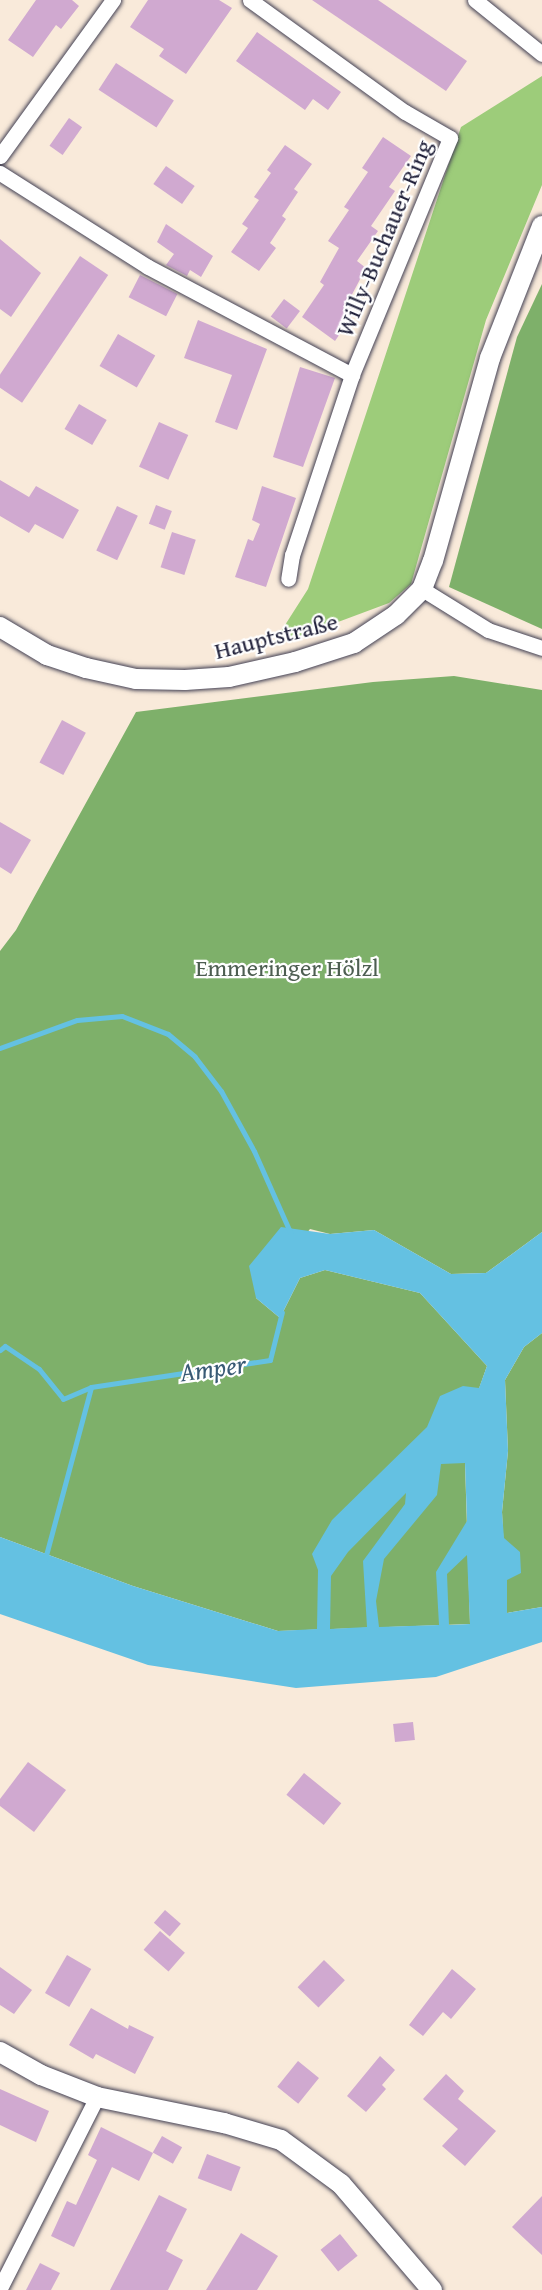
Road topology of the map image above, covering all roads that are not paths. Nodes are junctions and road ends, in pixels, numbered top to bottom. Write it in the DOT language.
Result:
graph roads {
  1 [pos="113,0"];
  2 [pos="475,0"];
  3 [pos="254,1"];
  4 [pos="542,54"];
  5 [pos="0,156"];
  6 [pos="0,173"];
  7 [pos="542,226"];
  8 [pos="351,375"];
  9 [pos="288,579"];
  10 [pos="422,589"];
  11 [pos="0,627"];
  12 [pos="542,648"];
  13 [pos="0,2052"];
  14 [pos="97,2097"];
  15 [pos="1,2282"];
  16 [pos="432,2290"];
  1 -- 5 [label="street"];
  2 -- 4 [label="street"];
  3 -- 8 [label="street, Willy-Buchauer-Ring"];
  6 -- 8 [label="street, Willy-Buchauer-Ring"];
  7 -- 10 [label="street"];
  8 -- 9 [label="street, Willy-Buchauer-Ring"];
  10 -- 11 [label="street, Hauptstraße"];
  10 -- 12 [label="street"];
  13 -- 14 [label="street"];
  14 -- 15 [label="street"];
  14 -- 16 [label="street"];
}
